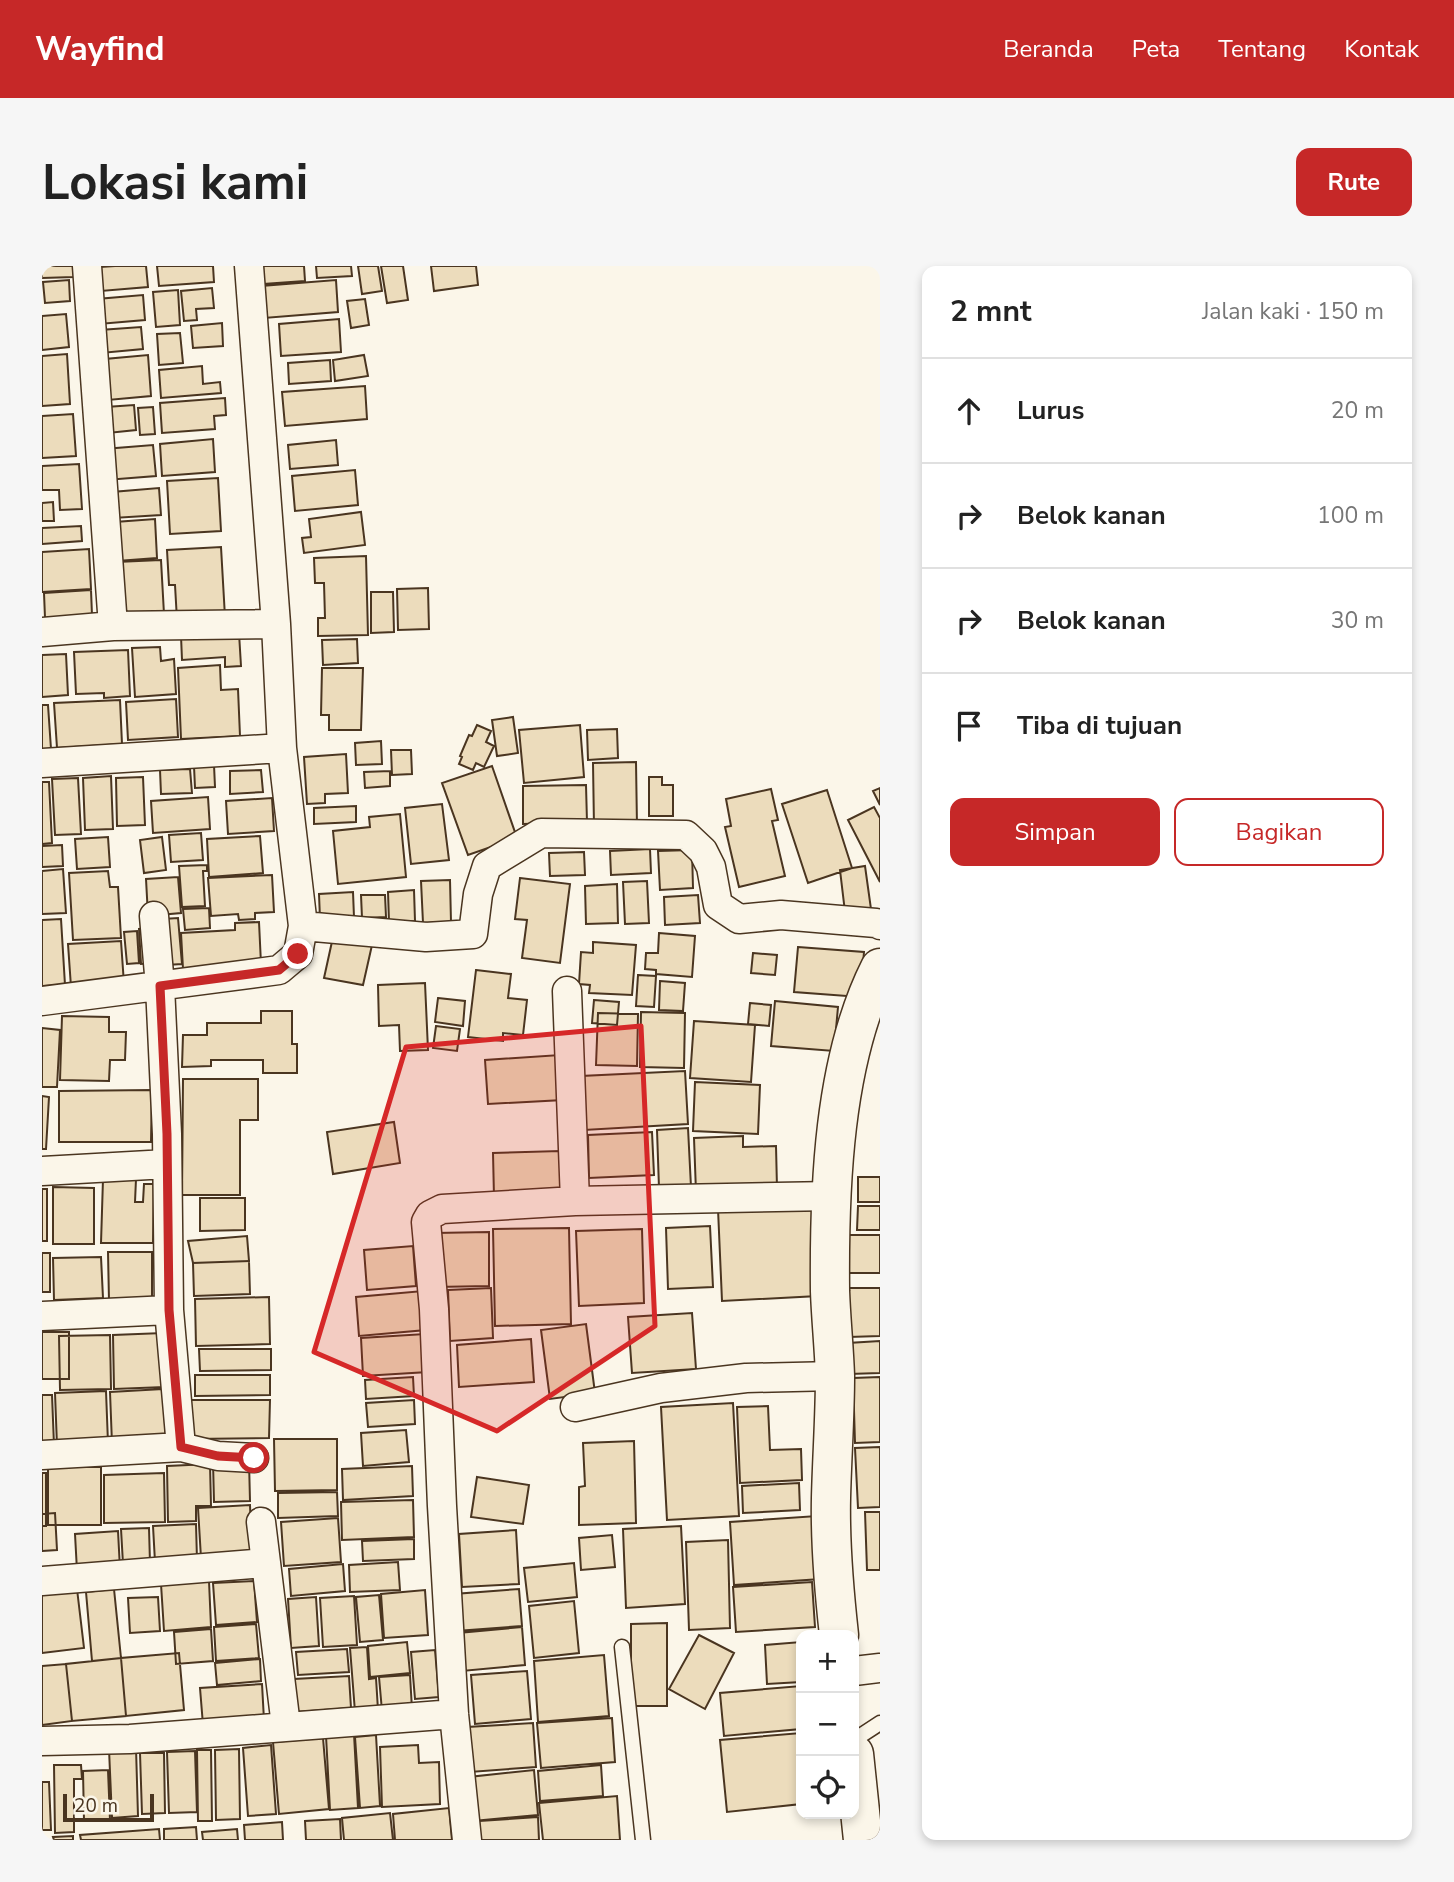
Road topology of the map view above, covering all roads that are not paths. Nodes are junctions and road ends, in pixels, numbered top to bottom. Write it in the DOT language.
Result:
graph roads {
  1 [pos="87,266"];
  2 [pos="249,266"];
  3 [pos="276,624"];
  4 [pos="113,626"];
  5 [pos="42,632"];
  6 [pos="282,748"];
  7 [pos="42,764"];
  8 [pos="154,916"];
  9 [pos="880,925"];
  10 [pos="303,926"];
  11 [pos="880,968"];
  12 [pos="160,986"];
  13 [pos="567,991"];
  14 [pos="42,1001"];
  15 [pos="167,1164"];
  16 [pos="42,1171"];
  17 [pos="832,1196"];
  18 [pos="575,1201"];
  19 [pos="169,1310"];
  20 [pos="42,1316"];
  21 [pos="835,1376"];
  22 [pos="575,1407"];
  23 [pos="181,1447"];
  24 [pos="42,1454"];
  25 [pos="254,1458"];
  26 [pos="261,1522"];
  27 [pos="266,1563"];
  28 [pos="42,1581"];
  29 [pos="838,1630"];
  30 [pos="622,1647"];
  31 [pos="880,1668"];
  32 [pos="859,1670"];
  33 [pos="454,1714"];
  34 [pos="880,1723"];
  35 [pos="286,1726"];
  36 [pos="859,1737"];
  37 [pos="42,1741"];
  38 [pos="854,1756"];
  39 [pos="467,1840"];
  40 [pos="643,1840"];
  41 [pos="863,1840"];
  1 -- 4 [label="street"];
  2 -- 3 [label="street"];
  3 -- 4 [label="street"];
  3 -- 6 [label="street"];
  4 -- 5 [label="street"];
  6 -- 7 [label="street"];
  6 -- 10 [label="street"];
  8 -- 12 [label="street"];
  9 -- 10 [label="street"];
  10 -- 12 [label="street"];
  11 -- 17 [label="street"];
  12 -- 14 [label="street"];
  12 -- 15 [label="street"];
  13 -- 18 [label="street"];
  15 -- 16 [label="street"];
  15 -- 19 [label="street"];
  17 -- 18 [label="street"];
  17 -- 21 [label="street"];
  18 -- 33 [label="street"];
  19 -- 20 [label="street"];
  19 -- 23 [label="street"];
  21 -- 22 [label="street"];
  21 -- 29 [label="street"];
  23 -- 24 [label="street"];
  23 -- 25 [label="street"];
  26 -- 27 [label="street"];
  27 -- 28 [label="street"];
  27 -- 35 [label="street"];
  30 -- 40 [label="lane"];
  31 -- 32 [label="street"];
  33 -- 35 [label="street"];
  33 -- 39 [label="street"];
  34 -- 36 [label="lane"];
  35 -- 37 [label="street"];
  38 -- 41 [label="street"];
}
